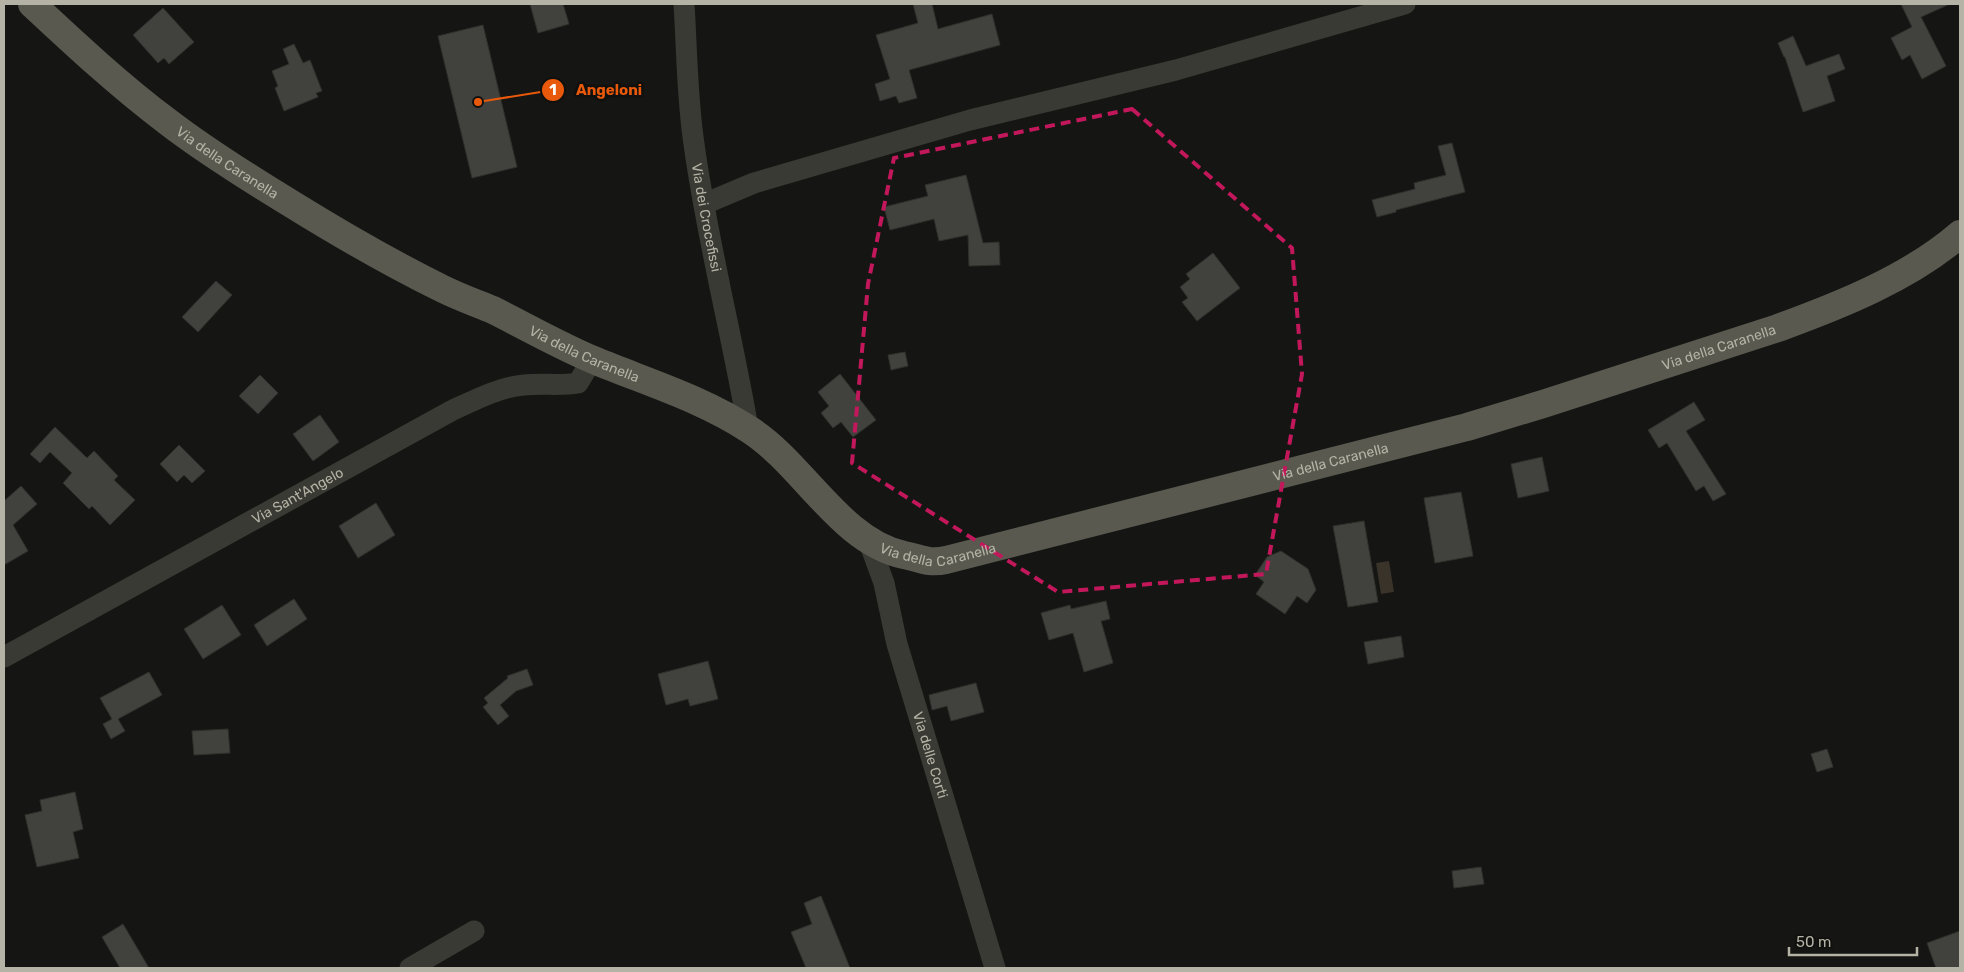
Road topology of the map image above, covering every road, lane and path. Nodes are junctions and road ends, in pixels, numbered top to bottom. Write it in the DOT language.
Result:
graph roads {
  1 [pos="32,4"];
  2 [pos="684,4"];
  3 [pos="1406,4"];
  4 [pos="704,204"];
  5 [pos="1960,234"];
  6 [pos="592,360"];
  7 [pos="748,428"];
  8 [pos="870,542"];
  9 [pos="4,657"];
  10 [pos="474,931"];
  11 [pos="410,968"];
  12 [pos="995,968"];
  1 -- 6 [label="main road, Via della Caranella"];
  2 -- 4 [label="street, Via dei Crocefissi"];
  3 -- 4 [label="street"];
  4 -- 7 [label="street, Via dei Crocefissi"];
  5 -- 8 [label="main road, Via della Caranella"];
  6 -- 7 [label="main road, Via della Caranella"];
  6 -- 9 [label="street, Via Sant'Angelo"];
  7 -- 8 [label="main road, Via della Caranella"];
  8 -- 12 [label="street, Via delle Corti"];
  10 -- 11 [label="street"];
}
